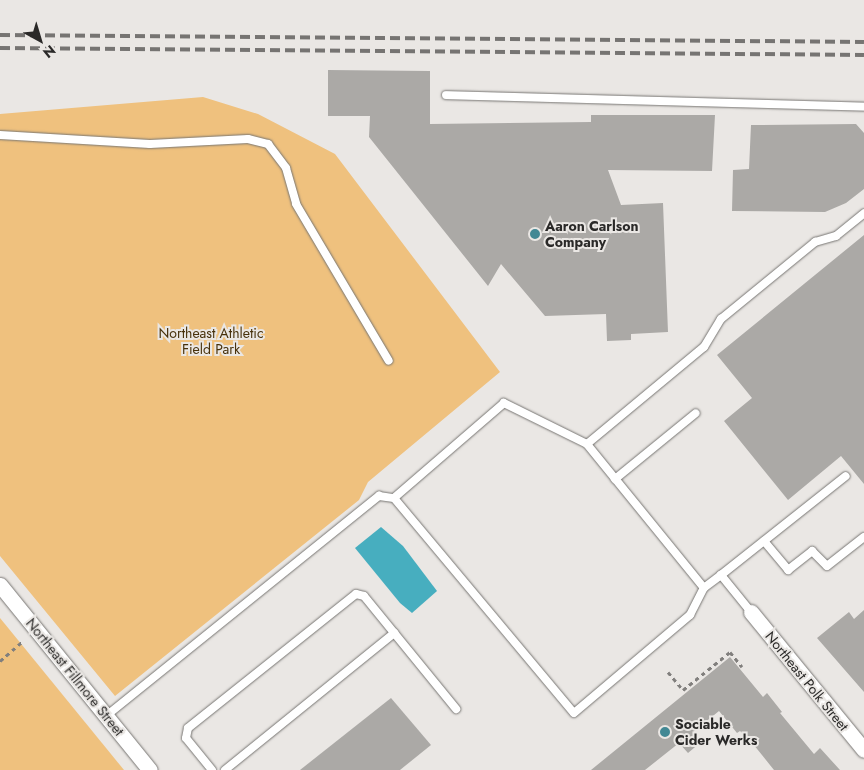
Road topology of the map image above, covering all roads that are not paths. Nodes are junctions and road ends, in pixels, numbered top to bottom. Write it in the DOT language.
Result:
graph roads {
  1 [pos="446,95"];
  2 [pos="864,107"];
  3 [pos="0,135"];
  4 [pos="864,213"];
  5 [pos="389,362"];
  6 [pos="696,413"];
  7 [pos="587,444"];
  8 [pos="846,476"];
  9 [pos="615,479"];
  10 [pos="394,498"];
  11 [pos="864,537"];
  12 [pos="764,541"];
  13 [pos="721,575"];
  14 [pos="0,585"];
  15 [pos="704,588"];
  16 [pos="751,612"];
  17 [pos="394,633"];
  18 [pos="456,709"];
  19 [pos="106,716"];
  20 [pos="864,750"];
  21 [pos="150,770"];
  22 [pos="212,770"];
  23 [pos="225,770"];
  1 -- 2 [label="lane"];
  3 -- 5 [label="lane"];
  4 -- 7 [label="lane"];
  6 -- 9 [label="lane"];
  7 -- 9 [label="lane"];
  7 -- 10 [label="lane"];
  8 -- 12 [label="lane"];
  9 -- 15 [label="lane"];
  10 -- 15 [label="lane"];
  10 -- 19 [label="lane"];
  11 -- 12 [label="lane"];
  12 -- 13 [label="lane"];
  13 -- 15 [label="lane"];
  13 -- 16 [label="lane"];
  14 -- 19 [label="street, Northeast Fillmore Street"];
  16 -- 20 [label="street, Northeast Polk Street"];
  17 -- 18 [label="lane"];
  17 -- 22 [label="lane"];
  17 -- 23 [label="lane"];
  19 -- 21 [label="street, Northeast Fillmore Street"];
}
